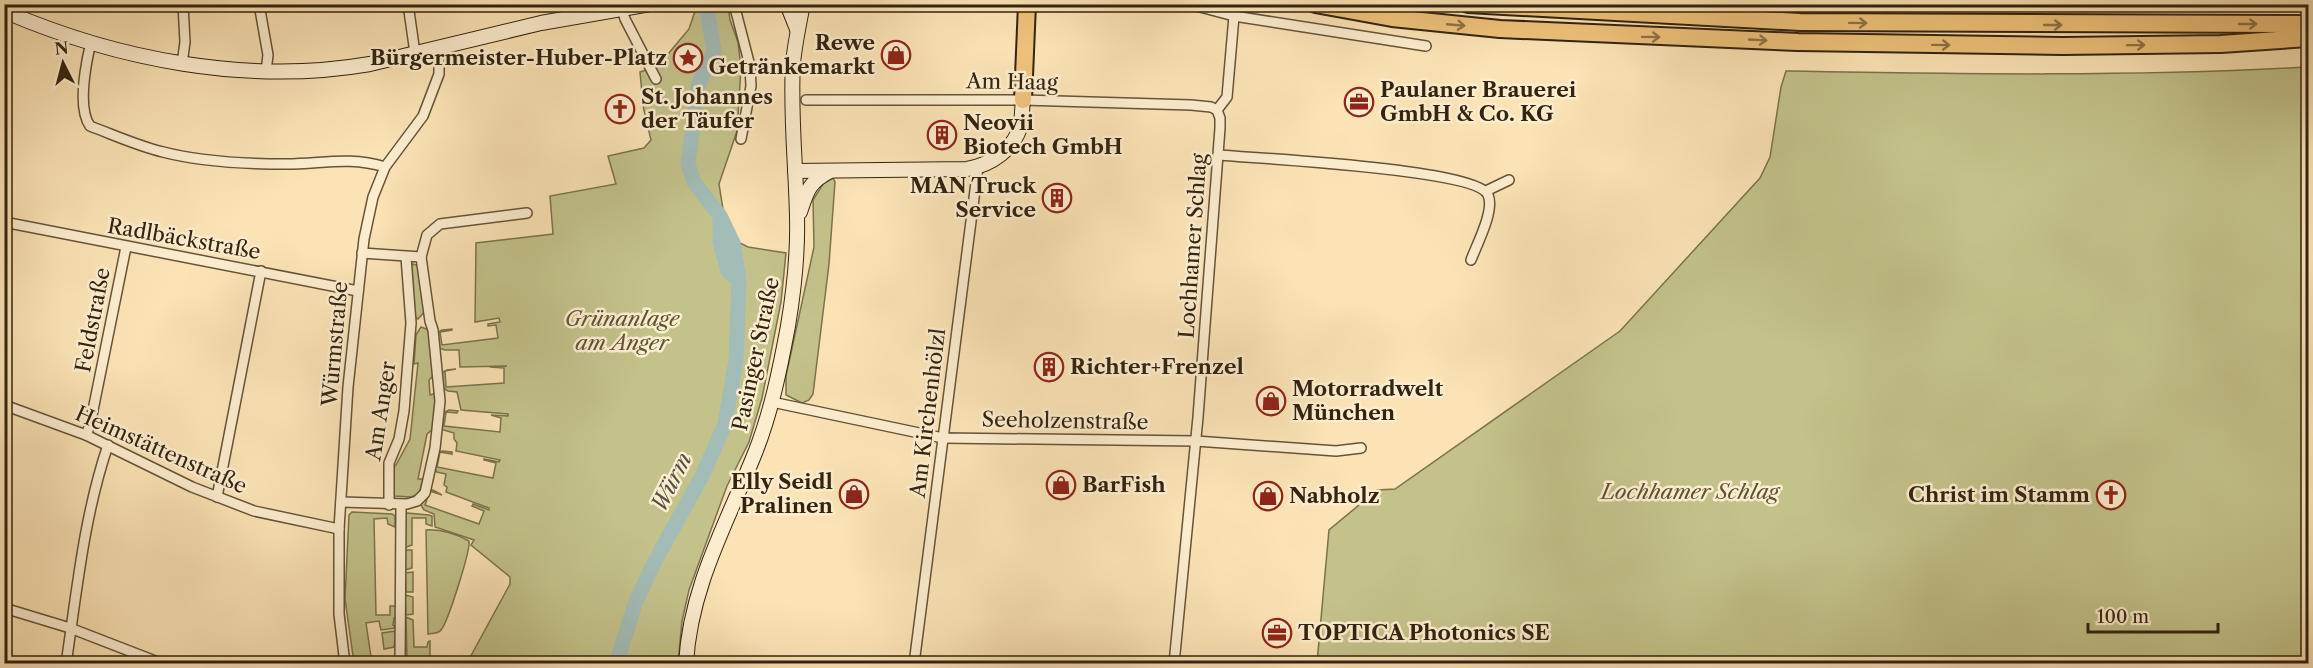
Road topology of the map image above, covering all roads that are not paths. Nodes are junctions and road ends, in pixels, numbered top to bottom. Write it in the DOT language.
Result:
graph roads {
  1 [pos="183,4"];
  2 [pos="259,4"];
  3 [pos="408,4"];
  4 [pos="650,4"];
  5 [pos="734,4"];
  6 [pos="787,4"];
  7 [pos="803,4"];
  8 [pos="1027,4"];
  9 [pos="1189,4"];
  10 [pos="1315,4"];
  11 [pos="1468,4"];
  12 [pos="621,6"];
  13 [pos="4,10"];
  14 [pos="1234,16"];
  15 [pos="2308,24"];
  16 [pos="798,31"];
  17 [pos="2308,38"];
  18 [pos="91,42"];
  19 [pos="1426,46"];
  20 [pos="439,47"];
  21 [pos="415,53"];
  22 [pos="182,64"];
  23 [pos="267,71"];
  24 [pos="656,79"];
  25 [pos="806,100"];
  26 [pos="1023,100"];
  27 [pos="1217,110"];
  28 [pos="741,140"];
  29 [pos="1218,155"];
  30 [pos="385,167"];
  31 [pos="978,167"];
  32 [pos="795,171"];
  33 [pos="831,171"];
  34 [pos="1509,180"];
  35 [pos="1486,191"];
  36 [pos="527,213"];
  37 [pos="797,219"];
  38 [pos="4,222"];
  39 [pos="126,247"];
  40 [pos="362,253"];
  41 [pos="406,257"];
  42 [pos="421,258"];
  43 [pos="1472,260"];
  44 [pos="261,271"];
  45 [pos="358,291"];
  46 [pos="430,321"];
  47 [pos="411,323"];
  48 [pos="772,402"];
  49 [pos="4,405"];
  50 [pos="86,435"];
  51 [pos="942,438"];
  52 [pos="1196,441"];
  53 [pos="108,446"];
  54 [pos="1361,448"];
  55 [pos="218,497"];
  56 [pos="341,502"];
  57 [pos="389,505"];
  58 [pos="401,505"];
  59 [pos="339,529"];
  60 [pos="4,608"];
  61 [pos="70,628"];
  62 [pos="66,663"];
  63 [pos="163,663"];
  64 [pos="345,663"];
  65 [pos="400,663"];
  66 [pos="686,663"];
  67 [pos="914,663"];
  68 [pos="1174,663"];
  1 -- 22 [label="street"];
  2 -- 23 [label="street"];
  3 -- 21 [label="street"];
  4 -- 12 [label="main road"];
  5 -- 28 [label="street"];
  6 -- 16 [label="main road"];
  7 -- 16 [label="main road, Pasinger Straße"];
  8 -- 26 [label="highway"];
  9 -- 14 [label="street"];
  10 -- 17 [label="highway, one-way"];
  11 -- 15 [label="highway, one-way"];
  12 -- 20 [label="main road"];
  12 -- 24 [label="street"];
  13 -- 18 [label="main road"];
  14 -- 19 [label="street"];
  14 -- 27 [label="street, Lochhamer Schlag"];
  16 -- 32 [label="main road, Pasinger Straße"];
  18 -- 22 [label="main road"];
  18 -- 30 [label="street"];
  20 -- 21 [label="main road"];
  20 -- 30 [label="street, Würmstraße"];
  21 -- 23 [label="main road"];
  22 -- 23 [label="main road"];
  25 -- 26 [label="street, Am Haag"];
  26 -- 27 [label="street, Am Haag"];
  26 -- 31 [label="main road"];
  27 -- 29 [label="street, Lochhamer Schlag"];
  29 -- 35 [label="street"];
  29 -- 52 [label="street, Lochhamer Schlag"];
  30 -- 40 [label="street, Würmstraße"];
  31 -- 33 [label="main road"];
  31 -- 51 [label="street, Am Kirchenhölzl"];
  32 -- 33 [label="main road"];
  32 -- 37 [label="main road, Pasinger Straße"];
  33 -- 37 [label="main road"];
  34 -- 35 [label="street"];
  35 -- 43 [label="street"];
  36 -- 42 [label="street"];
  37 -- 48 [label="main road, Pasinger Straße"];
  38 -- 39 [label="street, Radlbäckstraße"];
  39 -- 44 [label="street, Radlbäckstraße"];
  39 -- 50 [label="street, Feldstraße"];
  40 -- 41 [label="street"];
  40 -- 45 [label="street, Würmstraße"];
  41 -- 42 [label="street"];
  41 -- 47 [label="street, Am Anger"];
  42 -- 46 [label="street"];
  44 -- 45 [label="street, Radlbäckstraße"];
  44 -- 55 [label="street"];
  45 -- 56 [label="street, Würmstraße"];
  46 -- 47 [label="street"];
  46 -- 58 [label="street"];
  47 -- 57 [label="street, Am Anger"];
  48 -- 51 [label="street, Seeholzenstraße"];
  48 -- 66 [label="main road, Pasinger Straße"];
  49 -- 50 [label="street, Heimstättenstraße"];
  50 -- 53 [label="street, Heimstättenstraße"];
  51 -- 52 [label="street, Seeholzenstraße"];
  51 -- 67 [label="street, Am Kirchenhölzl"];
  52 -- 54 [label="street, Seeholzenstraße"];
  52 -- 68 [label="street, Lochhamer Schlag"];
  53 -- 55 [label="street, Heimstättenstraße"];
  53 -- 61 [label="street"];
  55 -- 59 [label="street, Heimstättenstraße"];
  56 -- 57 [label="street"];
  56 -- 59 [label="street, Würmstraße"];
  57 -- 58 [label="street"];
  58 -- 65 [label="street"];
  59 -- 64 [label="street, Würmstraße"];
  60 -- 61 [label="street"];
  61 -- 62 [label="street"];
  61 -- 63 [label="street"];
}
